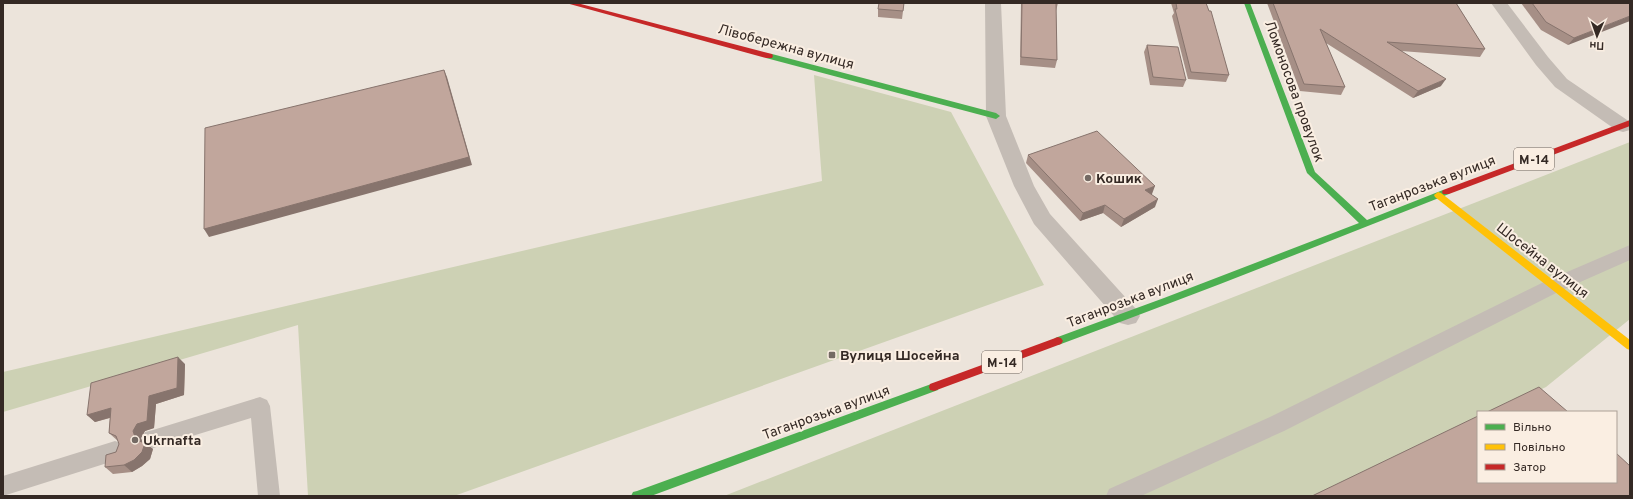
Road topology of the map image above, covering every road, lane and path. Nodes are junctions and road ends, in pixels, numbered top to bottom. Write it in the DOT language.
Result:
graph roads {
  1 [pos="569,3"];
  2 [pos="993,3"];
  3 [pos="1247,3"];
  4 [pos="1499,3"];
  5 [pos="996,116"];
  6 [pos="1627,124"];
  7 [pos="1438,195"];
  8 [pos="1366,224"];
  9 [pos="1630,252"];
  10 [pos="1553,286"];
  11 [pos="1128,316"];
  12 [pos="1630,346"];
  13 [pos="153,439"];
  14 [pos="116,451"];
  15 [pos="3,486"];
  16 [pos="269,496"];
  17 [pos="637,496"];
  18 [pos="1117,496"];
  1 -- 5 [label="main road, Лівобережна вулиця"];
  2 -- 5 [label="street"];
  3 -- 8 [label="main road, Ломоносова провулок"];
  4 -- 6 [label="street"];
  5 -- 11 [label="street"];
  6 -- 7 [label="main road, Таганрозька вулиця / М-14"];
  7 -- 8 [label="main road, Таганрозька вулиця / М-14"];
  7 -- 10 [label="main road, Шосейна вулиця"];
  8 -- 11 [label="main road, Таганрозька вулиця / М-14"];
  9 -- 10 [label="lane"];
  10 -- 12 [label="main road, Шосейна вулиця"];
  10 -- 18 [label="lane"];
  11 -- 17 [label="main road, Таганрозька вулиця / М-14"];
  13 -- 16 [label="lane"];
  14 -- 15 [label="lane"];
}
